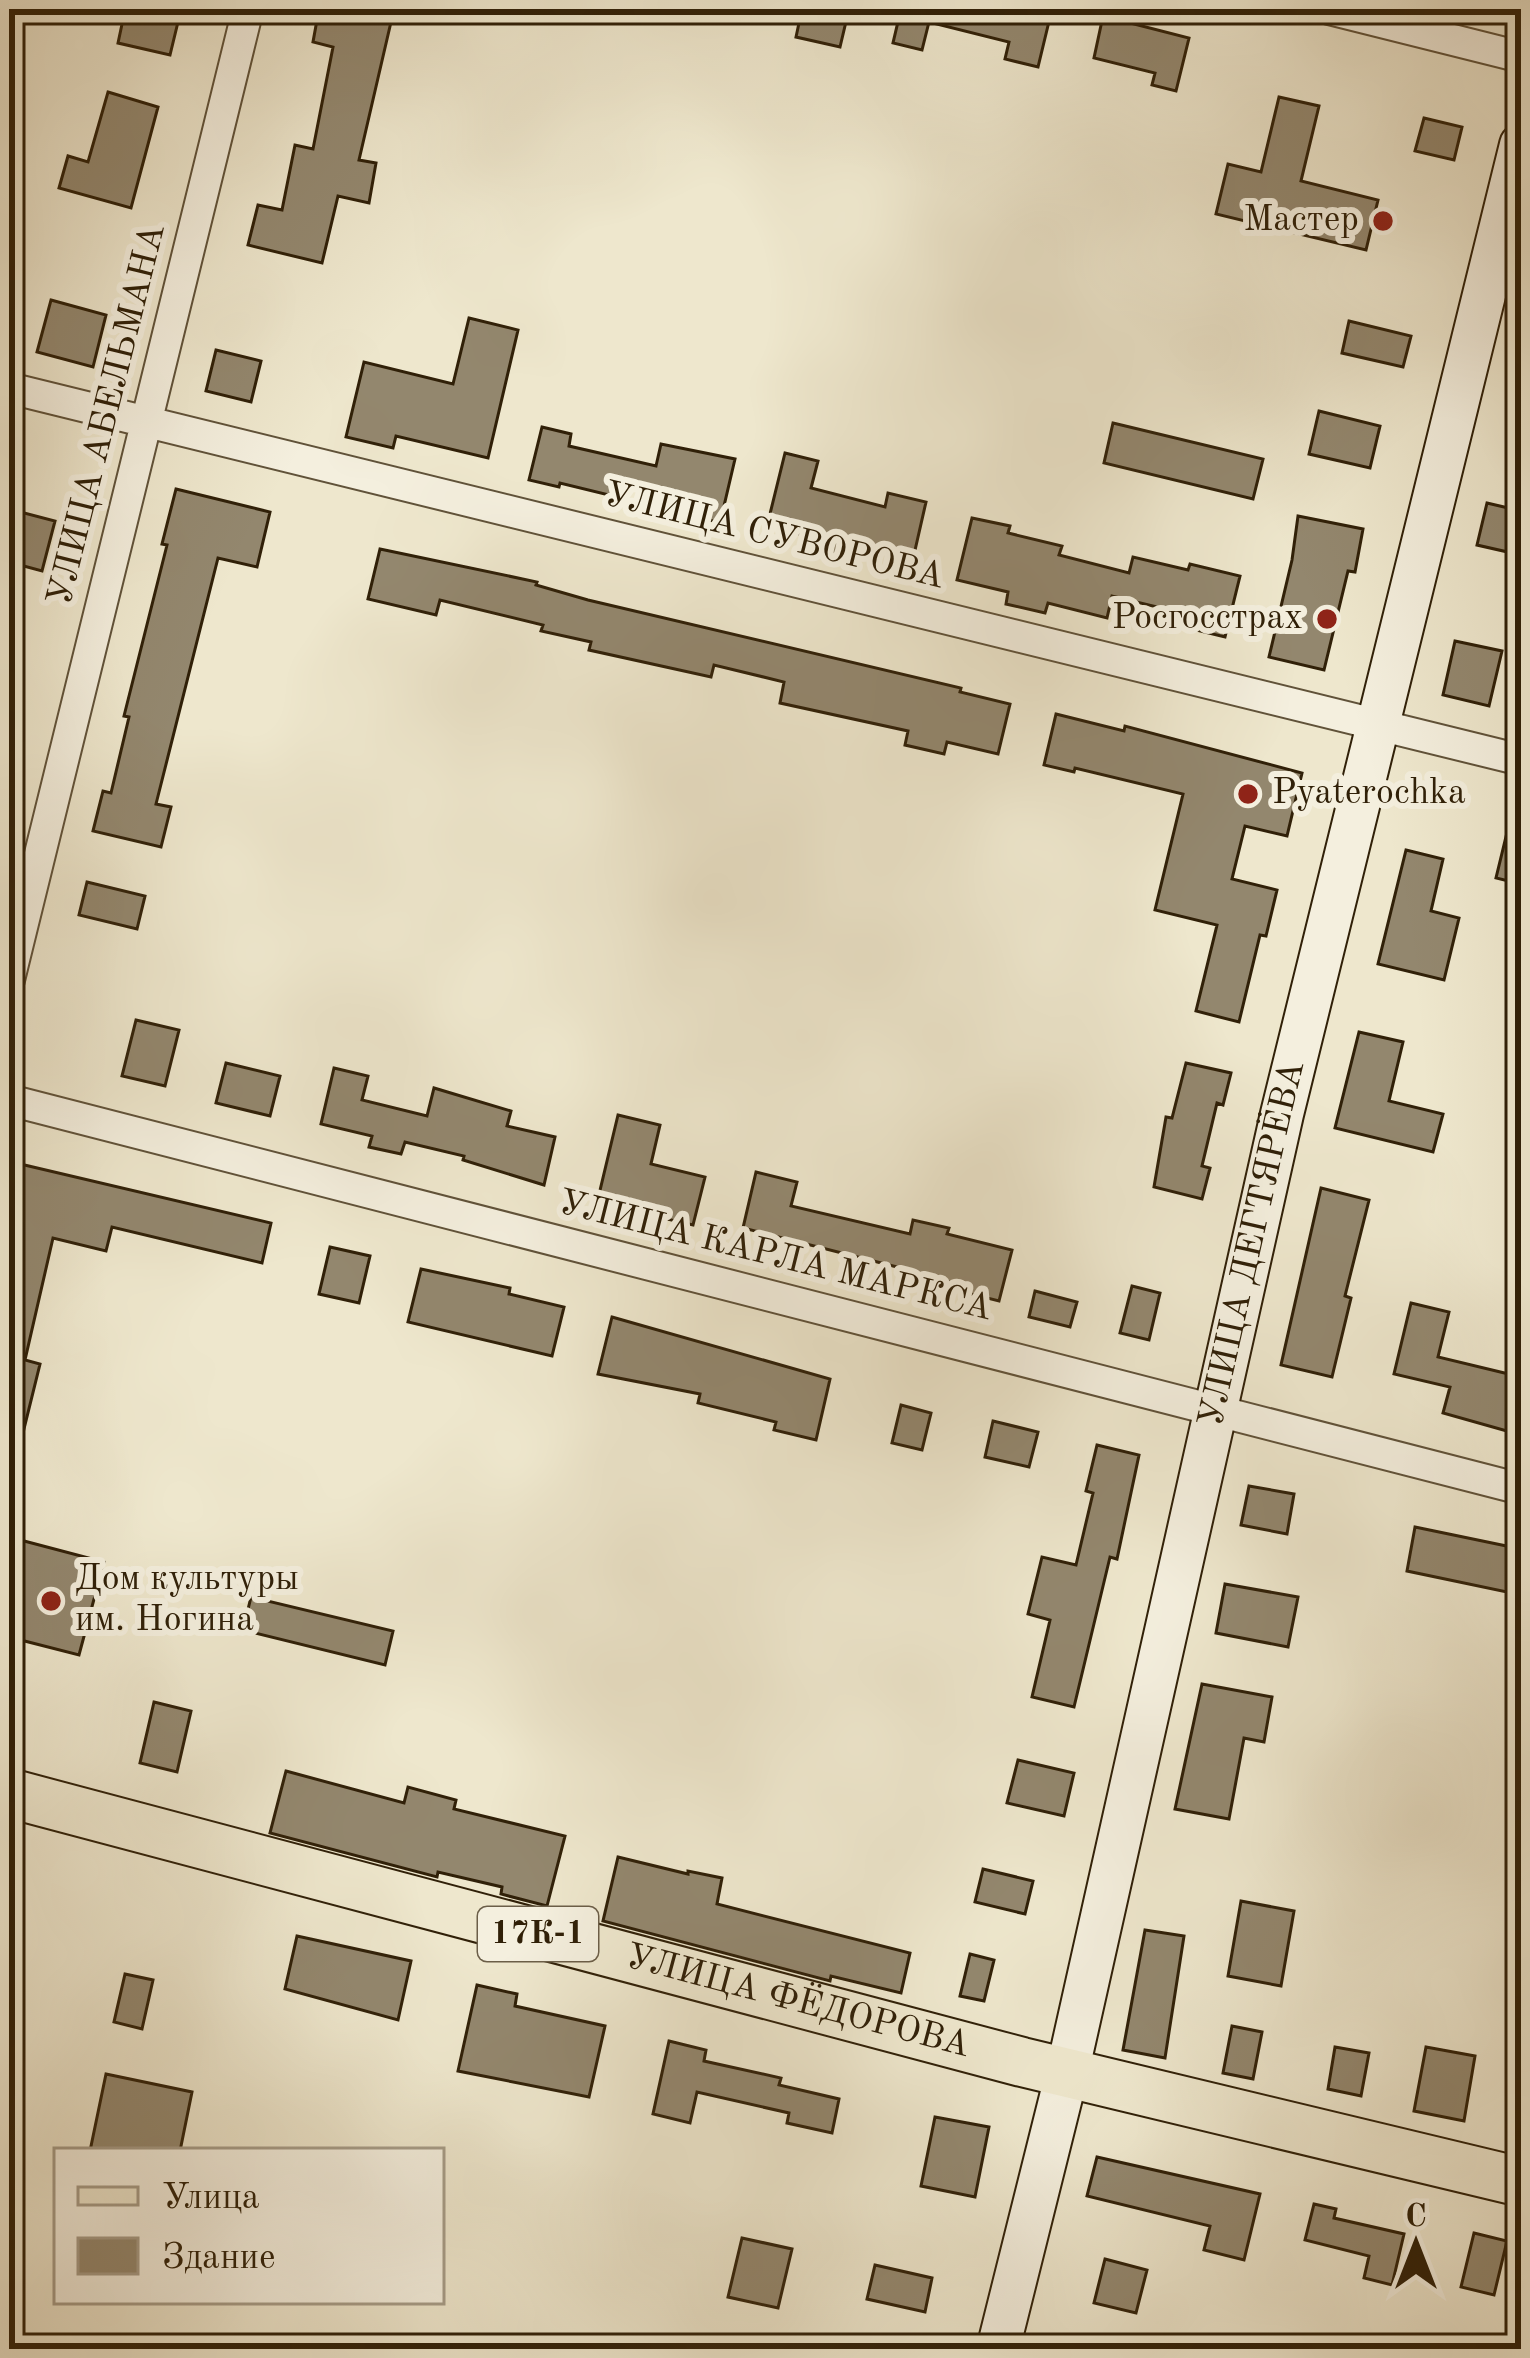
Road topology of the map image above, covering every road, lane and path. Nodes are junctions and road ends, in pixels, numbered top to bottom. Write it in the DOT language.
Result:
graph roads {
  1 [pos="248,9"];
  2 [pos="1329,9"];
  3 [pos="1521,57"];
  4 [pos="1521,145"];
  5 [pos="9,388"];
  6 [pos="146,423"];
  7 [pos="1376,724"];
  8 [pos="1521,760"];
  9 [pos="9,980"];
  10 [pos="9,1100"];
  11 [pos="1215,1410"];
  12 [pos="1521,1489"];
  13 [pos="9,1793"];
  14 [pos="1067,2073"];
  15 [pos="1521,2182"];
  16 [pos="998,2349"];
  1 -- 6 [label="street, УЛИЦА АБЕЛЬМАНА"];
  2 -- 3 [label="street"];
  4 -- 7 [label="main road, УЛИЦА ДЕГТЯРЁВА"];
  5 -- 6 [label="street, УЛИЦА СУВОРОВА"];
  6 -- 7 [label="street, УЛИЦА СУВОРОВА"];
  6 -- 9 [label="street, УЛИЦА АБЕЛЬМАНА"];
  7 -- 8 [label="street, УЛИЦА СУВОРОВА"];
  7 -- 11 [label="main road, УЛИЦА ДЕГТЯРЁВА"];
  10 -- 11 [label="street, УЛИЦА КАРЛА МАРКСА"];
  11 -- 12 [label="street, УЛИЦА КАРЛА МАРКСА"];
  11 -- 14 [label="main road, УЛИЦА ДЕГТЯРЁВА"];
  13 -- 14 [label="main road, УЛИЦА ФЁДОРОВА / 17К-1"];
  14 -- 15 [label="main road, УЛИЦА ФЁДОРОВА / 17К-1"];
  14 -- 16 [label="main road, УЛИЦА ДЕГТЯРЁВА"];
}
